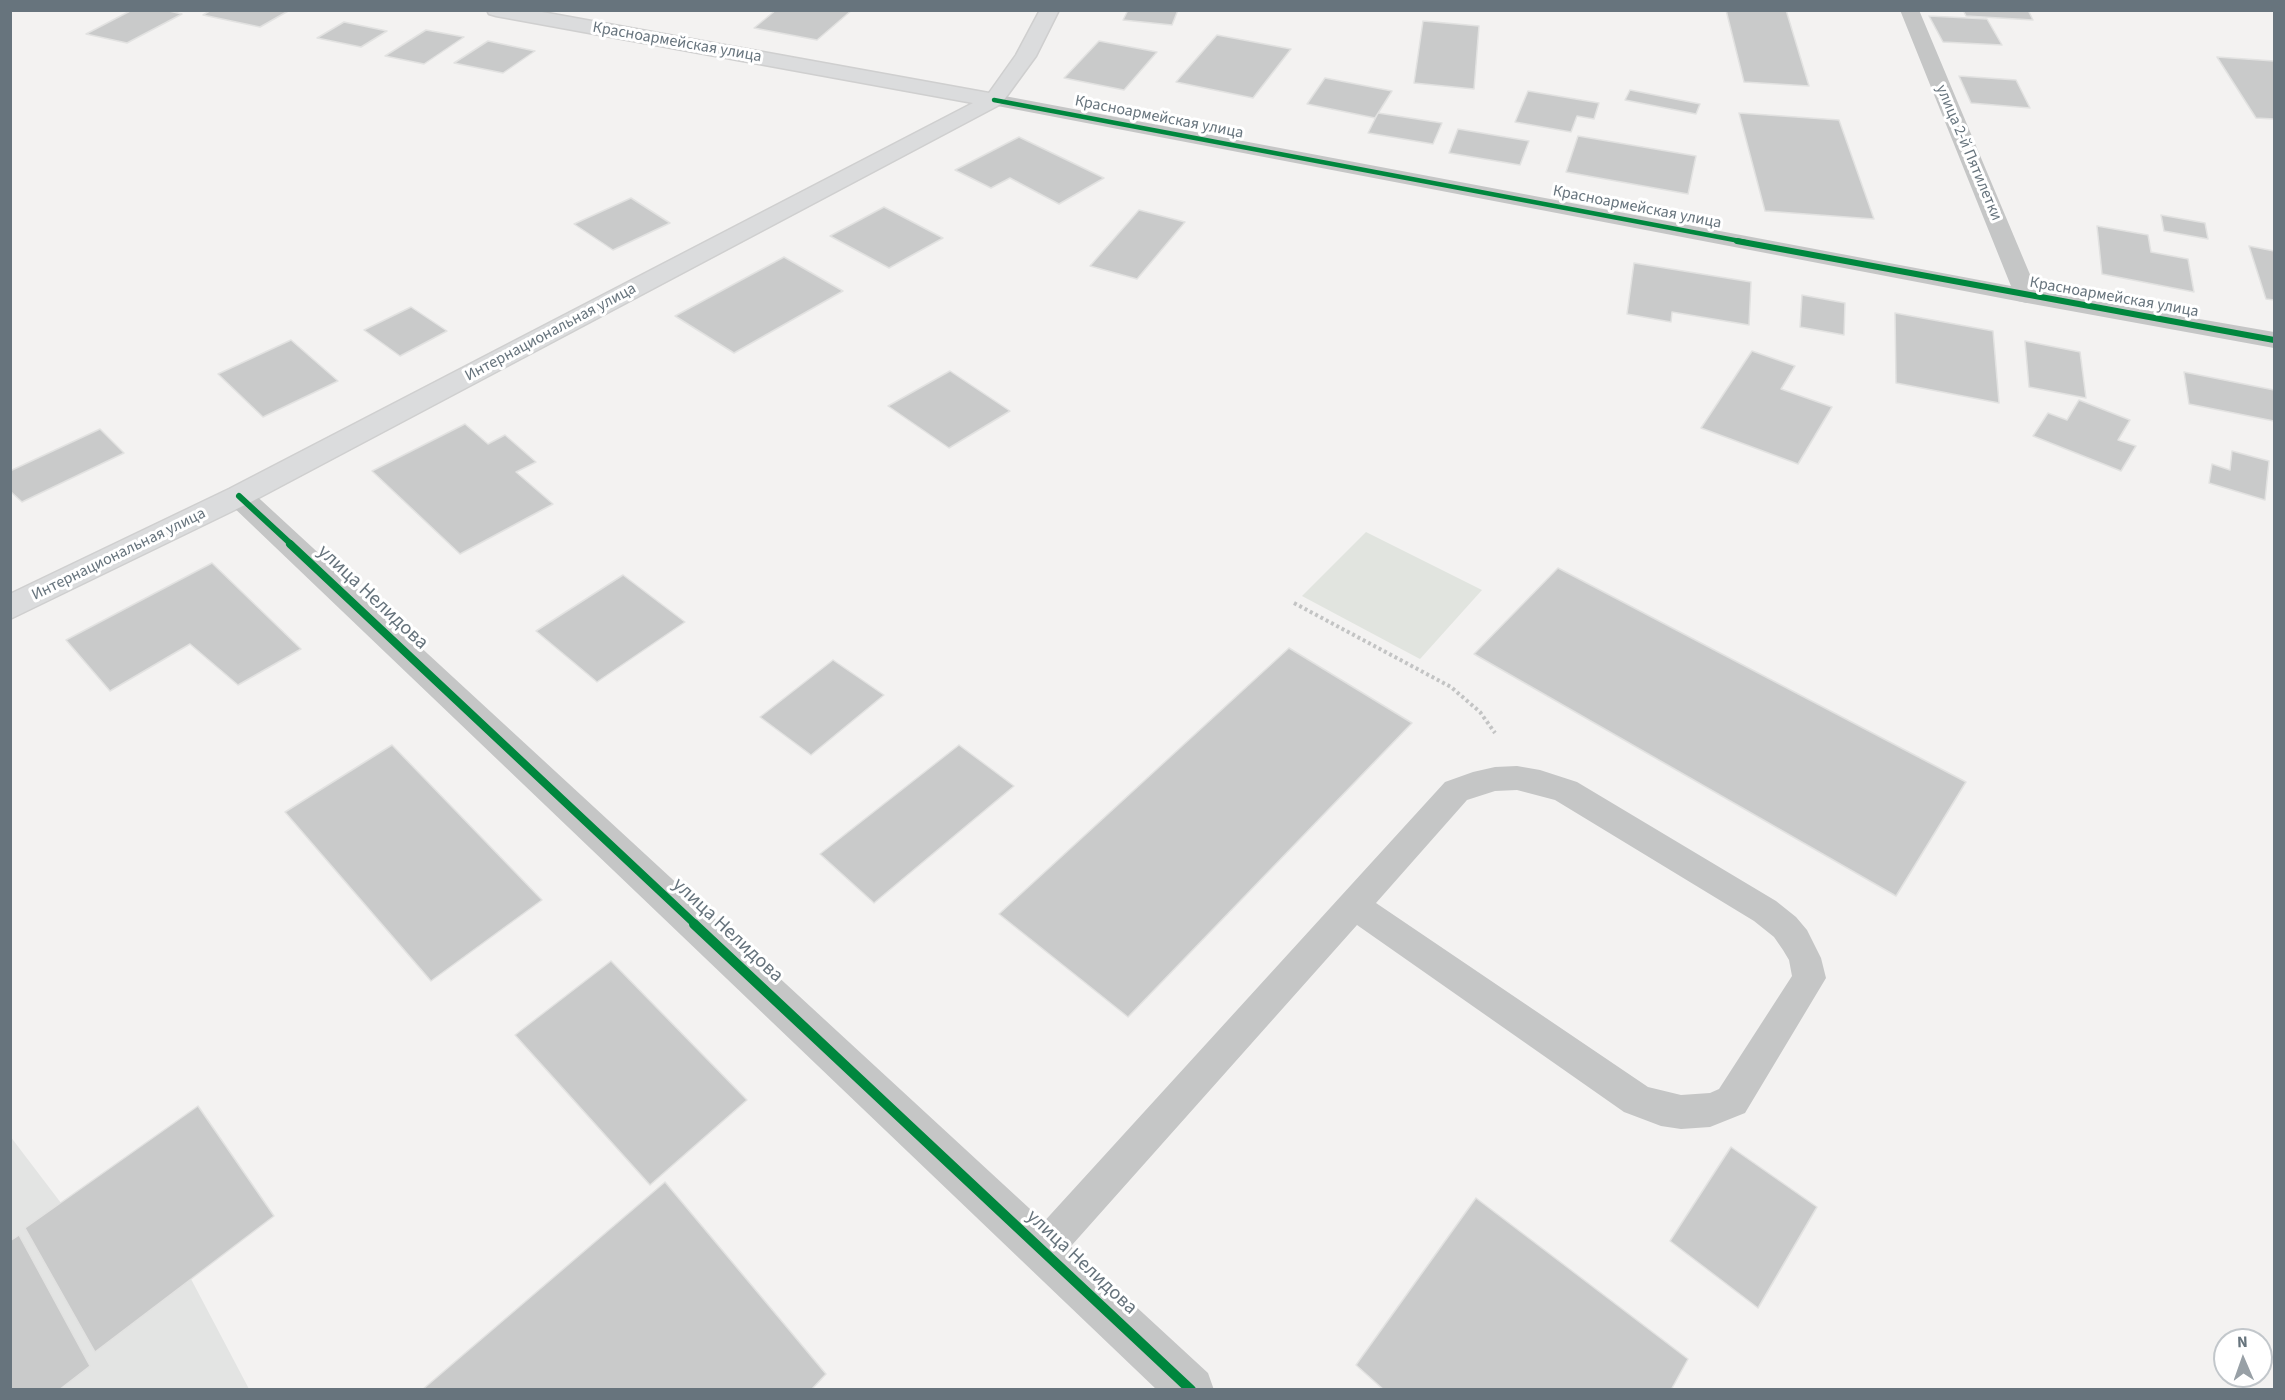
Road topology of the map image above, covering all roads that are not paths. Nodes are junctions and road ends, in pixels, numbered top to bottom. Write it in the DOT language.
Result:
graph roads {
  1 [pos="496,10"];
  2 [pos="1050,10"];
  3 [pos="1908,10"];
  4 [pos="994,100"];
  5 [pos="2027,296"];
  6 [pos="2274,340"];
  7 [pos="239,496"];
  8 [pos="10,608"];
  9 [pos="1354,905"];
  10 [pos="1043,1250"];
  11 [pos="1191,1389"];
  1 -- 4 [label="main road, Красноармейская улица"];
  2 -- 4 [label="main road, Интернациональная улица"];
  3 -- 5 [label="street, улица 2-й Пятилетки"];
  4 -- 5 [label="street, Красноармейская улица"];
  4 -- 7 [label="main road, Интернациональная улица"];
  5 -- 6 [label="street, Красноармейская улица"];
  7 -- 8 [label="main road, Интернациональная улица"];
  7 -- 10 [label="street, улица Нелидова"];
  9 -- 9 [label="lane"];
  9 -- 10 [label="lane"];
  10 -- 11 [label="street, улица Нелидова"];
}
